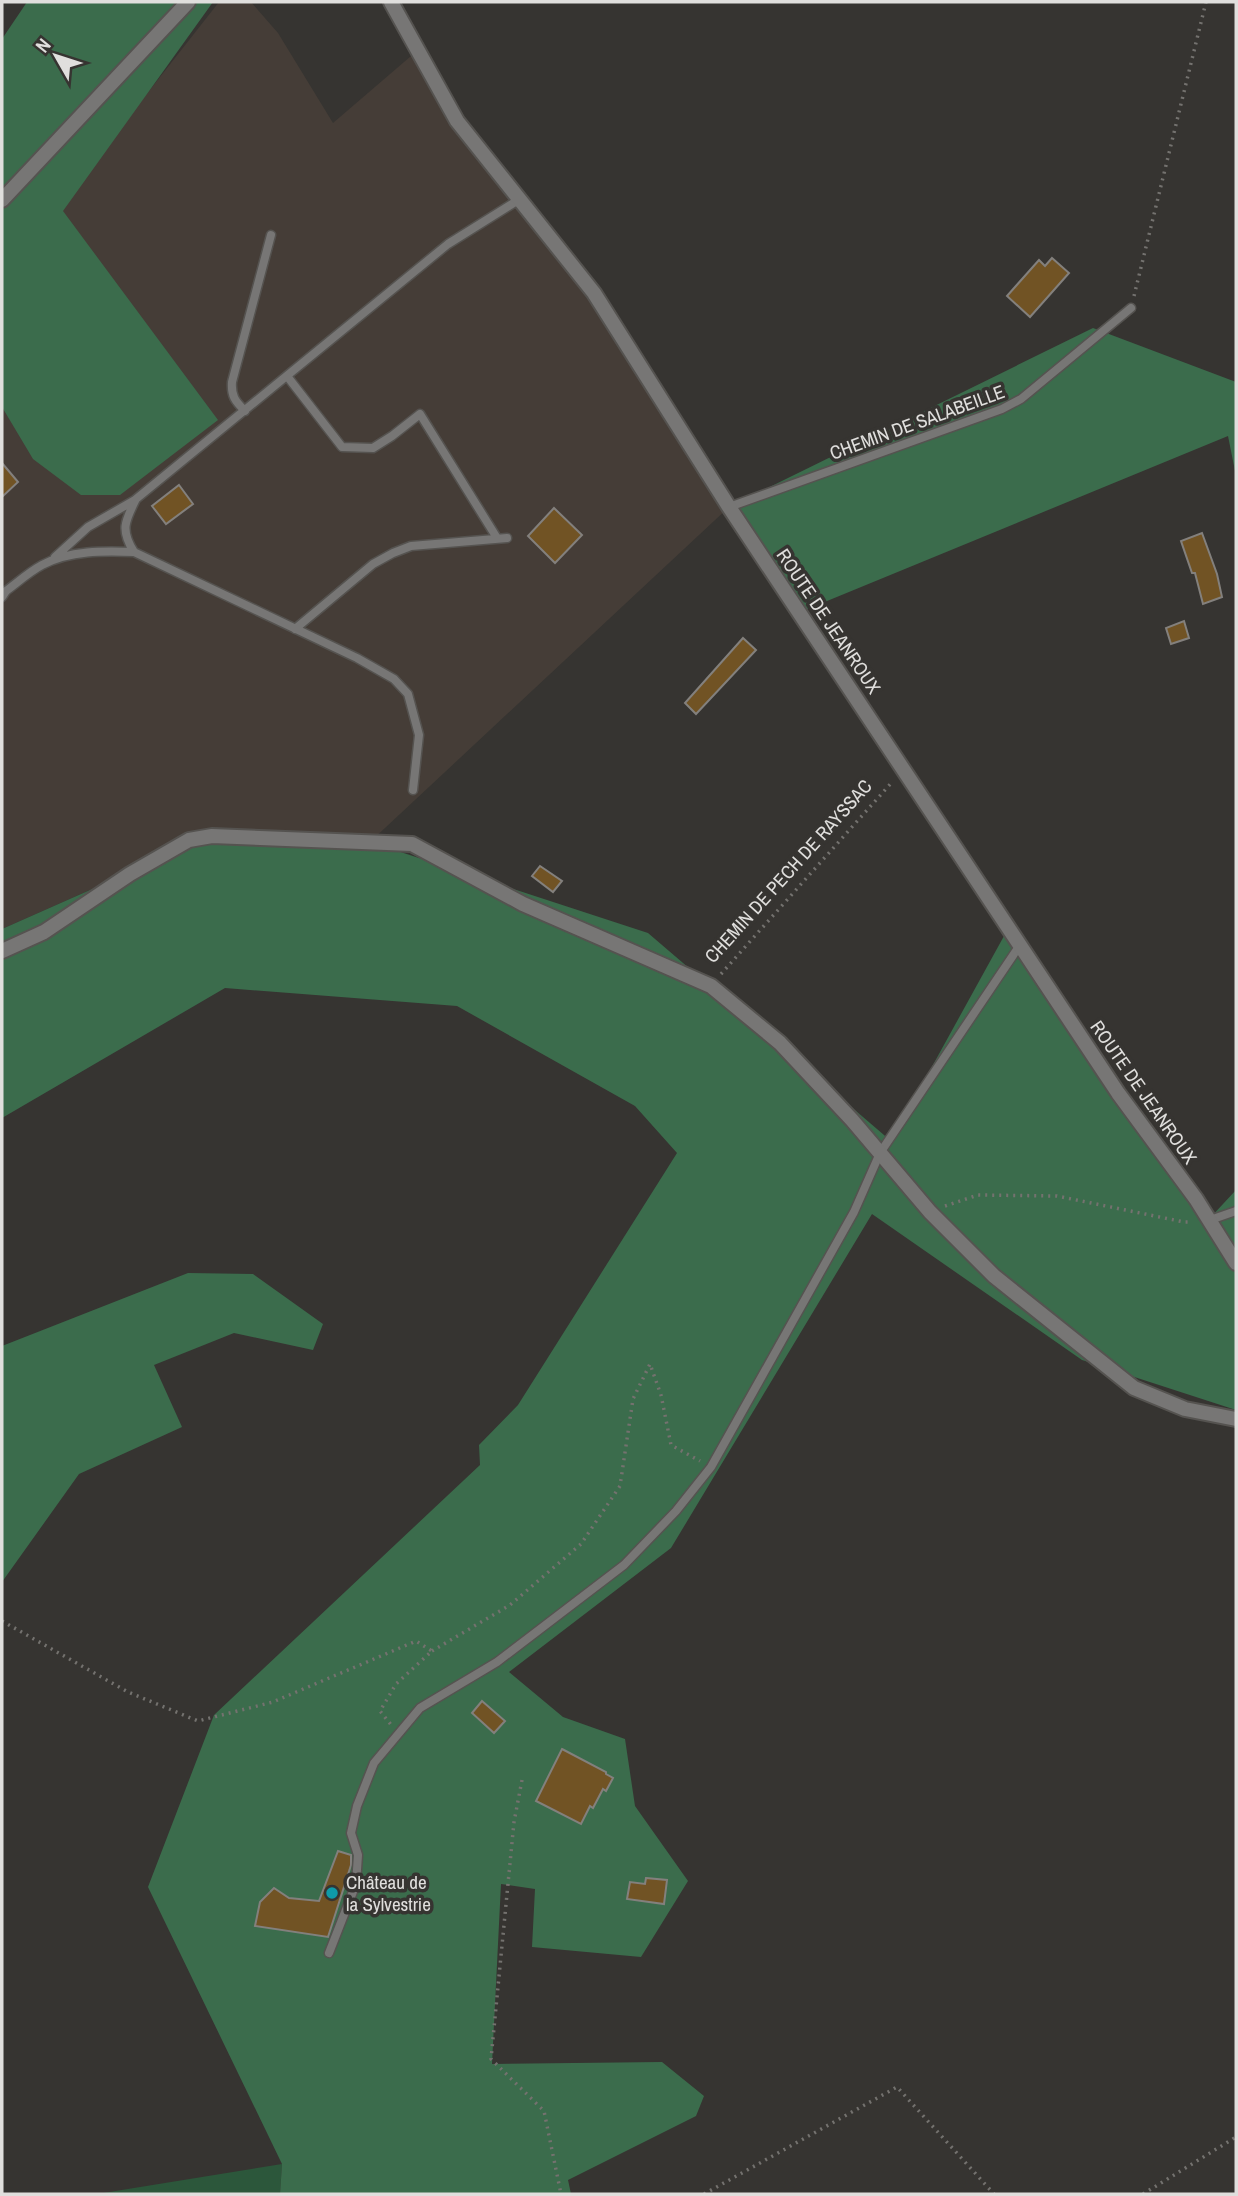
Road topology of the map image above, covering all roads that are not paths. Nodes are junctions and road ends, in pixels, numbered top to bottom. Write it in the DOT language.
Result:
graph roads {
  1 [pos="188,2"];
  2 [pos="391,2"];
  3 [pos="520,199"];
  4 [pos="2,200"];
  5 [pos="271,235"];
  6 [pos="1131,308"];
  7 [pos="287,376"];
  8 [pos="245,411"];
  9 [pos="136,499"];
  10 [pos="729,507"];
  11 [pos="134,552"];
  12 [pos="51,562"];
  13 [pos="2,597"];
  14 [pos="295,629"];
  15 [pos="413,790"];
  16 [pos="1020,944"];
  17 [pos="2,951"];
  18 [pos="880,1153"];
  19 [pos="1236,1211"];
  20 [pos="1210,1220"];
  21 [pos="1236,1263"];
  22 [pos="1236,1419"];
  23 [pos="329,1953"];
  1 -- 4 [label="street"];
  2 -- 3 [label="street, ROUTE DE JEANROUX"];
  3 -- 7 [label="lane"];
  3 -- 10 [label="street, ROUTE DE JEANROUX"];
  5 -- 8 [label="lane"];
  6 -- 10 [label="lane, CHEMIN DE SALABEILLE"];
  7 -- 8 [label="lane"];
  7 -- 14 [label="lane"];
  8 -- 9 [label="lane"];
  9 -- 11 [label="lane"];
  9 -- 12 [label="lane"];
  10 -- 16 [label="street, ROUTE DE JEANROUX"];
  11 -- 12 [label="lane"];
  11 -- 14 [label="lane"];
  12 -- 13 [label="lane"];
  14 -- 15 [label="lane"];
  16 -- 18 [label="lane"];
  16 -- 20 [label="street, ROUTE DE JEANROUX"];
  17 -- 18 [label="street, CHEMIN DE PECH DE RAYSSAC"];
  18 -- 22 [label="street"];
  18 -- 23 [label="lane"];
  19 -- 20 [label="lane"];
  20 -- 21 [label="street, ROUTE DE JEANROUX"];
}
